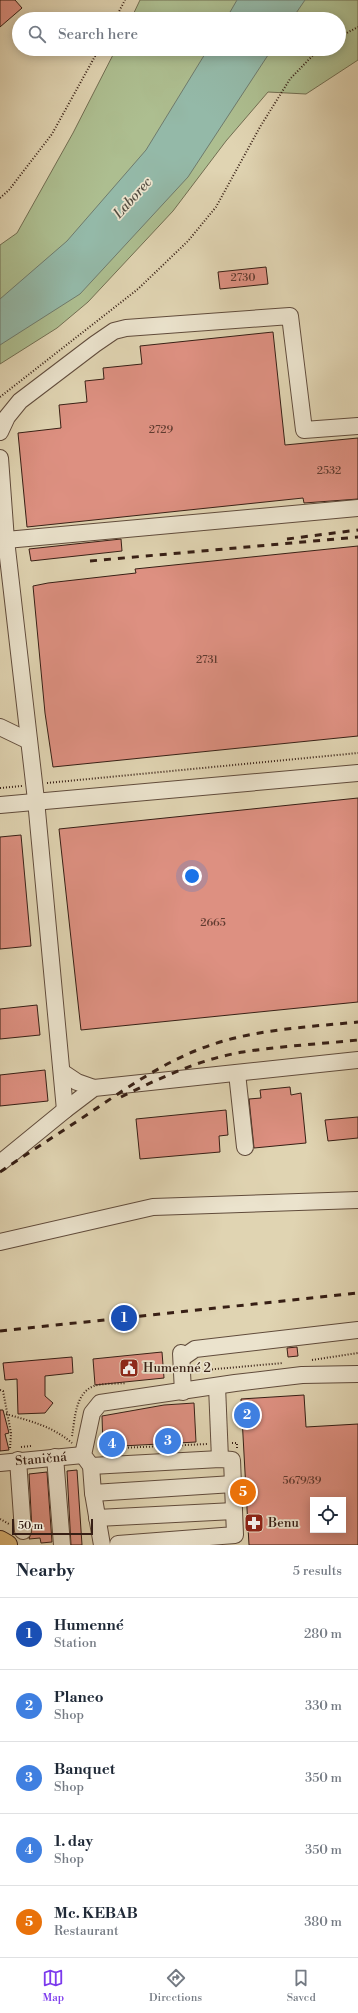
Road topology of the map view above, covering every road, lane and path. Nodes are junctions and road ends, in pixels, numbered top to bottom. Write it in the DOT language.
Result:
graph roads {
  1 [pos="125,0"];
  2 [pos="119,12"];
  3 [pos="358,27"];
  4 [pos="346,33"];
  5 [pos="95,56"];
  6 [pos="312,56"];
  7 [pos="0,198"];
  8 [pos="0,397"];
  9 [pos="358,426"];
  10 [pos="0,432"];
  11 [pos="0,458"];
  12 [pos="358,508"];
  13 [pos="2,509"];
  14 [pos="6,540"];
  15 [pos="0,727"];
  16 [pos="30,741"];
  17 [pos="358,753"];
  18 [pos="358,773"];
  19 [pos="0,788"];
  20 [pos="35,792"];
  21 [pos="0,804"];
  22 [pos="358,1060"];
  23 [pos="62,1072"];
  24 [pos="237,1073"];
  25 [pos="94,1088"];
  26 [pos="64,1110"];
  27 [pos="245,1147"];
  28 [pos="0,1163"];
  29 [pos="358,1200"];
  30 [pos="0,1242"];
  31 [pos="358,1330"];
  32 [pos="358,1353"];
  33 [pos="182,1361"];
  34 [pos="305,1361"];
  35 [pos="286,1363"];
  36 [pos="358,1374"];
  37 [pos="121,1383"];
  38 [pos="126,1383"];
  39 [pos="216,1386"];
  40 [pos="183,1392"];
  41 [pos="6,1414"];
  42 [pos="66,1443"];
  43 [pos="237,1443"];
  44 [pos="220,1451"];
  45 [pos="82,1453"];
  46 [pos="55,1457"];
  47 [pos="18,1460"];
  48 [pos="0,1463"];
  49 [pos="233,1484"];
  50 [pos="93,1493"];
  51 [pos="234,1511"];
  52 [pos="97,1518"];
  53 [pos="0,1519"];
  54 [pos="18,1529"];
  55 [pos="0,1541"];
  56 [pos="118,1544"];
  57 [pos="7,1545"];
  58 [pos="62,1545"];
  59 [pos="102,1545"];
  1 -- 2 [label="path"];
  3 -- 4 [label="path"];
  5 -- 7 [label="path"];
  6 -- 8 [label="path"];
  9 -- 10 [label="lane"];
  11 -- 13 [label="lane"];
  12 -- 14 [label="lane"];
  13 -- 14 [label="lane"];
  14 -- 16 [label="lane"];
  15 -- 16 [label="lane"];
  16 -- 20 [label="lane"];
  17 -- 20 [label="path"];
  18 -- 20 [label="lane"];
  19 -- 20 [label="path"];
  20 -- 21 [label="lane"];
  20 -- 23 [label="lane"];
  22 -- 24 [label="lane"];
  23 -- 25 [label="lane"];
  23 -- 26 [label="lane"];
  24 -- 25 [label="lane"];
  24 -- 27 [label="lane"];
  25 -- 26 [label="lane"];
  26 -- 28 [label="lane"];
  29 -- 30 [label="lane"];
  31 -- 33 [label="lane"];
  32 -- 34 [label="path"];
  33 -- 35 [label="path"];
  33 -- 40 [label="lane"];
  36 -- 39 [label="lane"];
  37 -- 38 [label="path"];
  39 -- 40 [label="lane"];
  39 -- 44 [label="lane"];
  40 -- 45 [label="lane"];
  41 -- 45 [label="path"];
  42 -- 45 [label="path"];
  43 -- 44 [label="path"];
  44 -- 45 [label="lane, Staničná"];
  44 -- 45 [label="path"];
  44 -- 49 [label="lane"];
  45 -- 46 [label="lane, Staničná"];
  45 -- 50 [label="lane"];
  46 -- 47 [label="lane, Staničná"];
  46 -- 58 [label="lane"];
  47 -- 48 [label="lane, Staničná"];
  47 -- 54 [label="lane"];
  49 -- 50 [label="lane"];
  49 -- 51 [label="lane"];
  50 -- 52 [label="lane"];
  51 -- 52 [label="lane"];
  51 -- 56 [label="lane"];
  52 -- 59 [label="lane"];
  53 -- 54 [label="path"];
  55 -- 57 [label="main road"];
}
